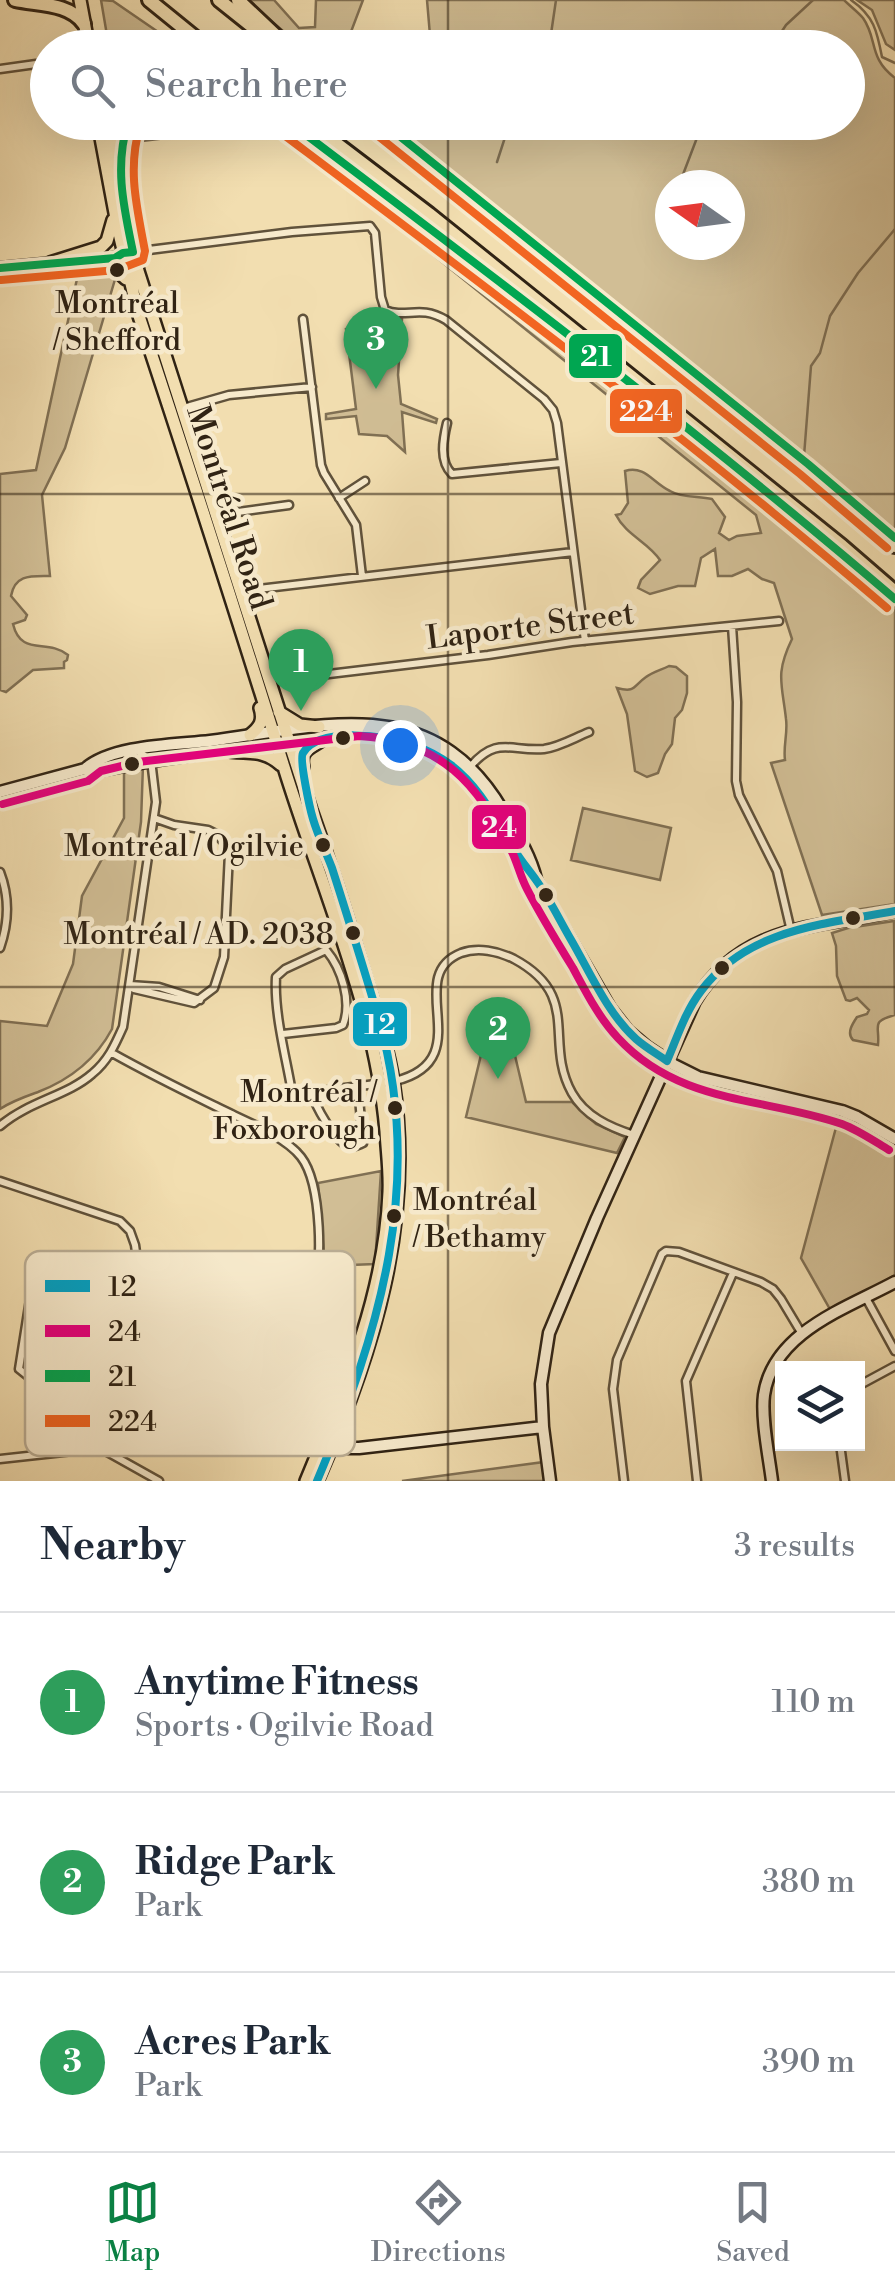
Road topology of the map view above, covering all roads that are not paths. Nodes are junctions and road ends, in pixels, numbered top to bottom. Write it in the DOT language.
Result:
graph roads {
  1 [pos="15,0"];
  2 [pos="80,0"];
  3 [pos="148,0"];
  4 [pos="219,0"];
  5 [pos="238,0"];
  6 [pos="84,24"];
  7 [pos="85,30"];
  8 [pos="186,30"];
  9 [pos="256,30"];
  10 [pos="270,30"];
  11 [pos="30,65"];
  12 [pos="0,70"];
  13 [pos="101,140"];
  14 [pos="111,140"];
  15 [pos="123,140"];
  16 [pos="312,140"];
  17 [pos="332,140"];
  18 [pos="395,140"];
  19 [pos="119,181"];
  20 [pos="114,211"];
  21 [pos="128,252"];
  22 [pos="50,263"];
  23 [pos="0,268"];
  24 [pos="513,284"];
  25 [pos="130,285"];
  26 [pos="303,319"];
  27 [pos="312,387"];
  28 [pos="176,410"];
  29 [pos="447,423"];
  30 [pos="561,463"];
  31 [pos="365,481"];
  32 [pos="339,498"];
  33 [pos="289,505"];
  34 [pos="216,515"];
  35 [pos="895,546"];
  36 [pos="573,552"];
  37 [pos="362,576"];
  38 [pos="234,592"];
  39 [pos="895,592"];
  40 [pos="779,620"];
  41 [pos="732,626"];
  42 [pos="585,641"];
  43 [pos="261,673"];
  44 [pos="287,680"];
  45 [pos="273,693"];
  46 [pos="280,712"];
  47 [pos="589,732"];
  48 [pos="321,733"];
  49 [pos="250,735"];
  50 [pos="281,737"];
  51 [pos="166,746"];
  52 [pos="136,750"];
  53 [pos="222,750"];
  54 [pos="151,760"];
  55 [pos="470,766"];
  56 [pos="85,768"];
  57 [pos="284,768"];
  58 [pos="0,792"];
  59 [pos="311,810"];
  60 [pos="154,818"];
  61 [pos="0,875"];
  62 [pos="328,876"];
  63 [pos="536,880"];
  64 [pos="895,911"];
  65 [pos="791,931"];
  66 [pos="0,948"];
  67 [pos="129,985"];
  68 [pos="282,1034"];
  69 [pos="112,1053"];
  70 [pos="667,1061"];
  71 [pos="387,1083"];
  72 [pos="358,1087"];
  73 [pos="312,1093"];
  74 [pos="0,1126"];
  75 [pos="634,1135"];
  76 [pos="895,1139"];
  77 [pos="0,1181"];
  78 [pos="134,1251"];
  79 [pos="319,1251"];
  80 [pos="733,1272"];
  81 [pos="895,1282"];
  82 [pos="866,1298"];
  83 [pos="25,1331"];
  84 [pos="802,1334"];
  85 [pos="895,1352"];
  86 [pos="895,1366"];
  87 [pos="25,1374"];
  88 [pos="355,1379"];
  89 [pos="865,1382"];
  90 [pos="543,1427"];
  91 [pos="355,1447"];
  92 [pos="841,1451"];
  93 [pos="27,1456"];
  94 [pos="114,1456"];
  95 [pos="320,1456"];
  96 [pos="325,1456"];
  97 [pos="0,1459"];
  98 [pos="155,1480"];
  99 [pos="306,1481"];
  100 [pos="318,1481"];
  101 [pos="550,1481"];
  102 [pos="624,1481"];
  103 [pos="698,1481"];
  104 [pos="772,1481"];
  105 [pos="845,1481"];
  1 -- 6 [label="highway"];
  2 -- 6 [label="main road"];
  3 -- 8 [label="highway"];
  4 -- 9 [label="highway"];
  5 -- 10 [label="highway"];
  6 -- 7 [label="main road"];
  11 -- 12 [label="street"];
  13 -- 20 [label="main road, Montréal Road"];
  14 -- 19 [label="main road, Montréal Road"];
  15 -- 19 [label="highway"];
  16 -- 24 [label="highway"];
  17 -- 24 [label="highway"];
  18 -- 35 [label="highway"];
  19 -- 21 [label="main road, Montréal Road"];
  20 -- 21 [label="main road, Montréal Road"];
  20 -- 22 [label="main road"];
  21 -- 22 [label="street"];
  21 -- 25 [label="main road, Montréal Road"];
  21 -- 28 [label="main road, Montréal Road"];
  21 -- 30 [label="street"];
  22 -- 23 [label="street"];
  22 -- 25 [label="main road"];
  24 -- 39 [label="highway"];
  25 -- 28 [label="main road, Montréal Road"];
  26 -- 27 [label="street"];
  27 -- 28 [label="street"];
  27 -- 32 [label="street"];
  28 -- 34 [label="main road, Montréal Road"];
  28 -- 38 [label="main road, Montréal Road"];
  29 -- 30 [label="street"];
  30 -- 36 [label="street"];
  31 -- 32 [label="street"];
  32 -- 37 [label="street"];
  33 -- 34 [label="street"];
  34 -- 38 [label="main road, Montréal Road"];
  36 -- 37 [label="street"];
  36 -- 42 [label="street"];
  37 -- 38 [label="street"];
  38 -- 43 [label="main road, Montréal Road"];
  40 -- 41 [label="street, Laporte Street"];
  41 -- 42 [label="street, Laporte Street"];
  41 -- 65 [label="street"];
  42 -- 44 [label="street, Laporte Street"];
  43 -- 44 [label="street, Laporte Street"];
  43 -- 45 [label="main road, Montréal Road"];
  43 -- 49 [label="main road"];
  43 -- 50 [label="main road, Montréal Road"];
  44 -- 45 [label="street"];
  45 -- 46 [label="main road, Montréal Road"];
  46 -- 48 [label="main road"];
  46 -- 50 [label="main road, Montréal Road"];
  47 -- 55 [label="street"];
  48 -- 50 [label="street"];
  48 -- 55 [label="street"];
  48 -- 59 [label="main road"];
  48 -- 63 [label="street"];
  49 -- 50 [label="street"];
  49 -- 51 [label="street"];
  50 -- 53 [label="street"];
  50 -- 57 [label="main road, Montréal Road"];
  50 -- 59 [label="main road, Montréal Road"];
  51 -- 52 [label="street"];
  51 -- 54 [label="street"];
  52 -- 54 [label="street"];
  52 -- 56 [label="street"];
  53 -- 54 [label="street"];
  53 -- 57 [label="main road"];
  54 -- 56 [label="street"];
  54 -- 60 [label="street"];
  55 -- 63 [label="street"];
  56 -- 58 [label="street"];
  57 -- 62 [label="main road, Montréal Road"];
  59 -- 62 [label="main road, Montréal Road"];
  60 -- 67 [label="street"];
  60 -- 67 [label="street"];
  61 -- 66 [label="street"];
  62 -- 71 [label="main road, Montréal Road"];
  63 -- 70 [label="street"];
  64 -- 65 [label="street"];
  65 -- 70 [label="street"];
  67 -- 69 [label="street"];
  68 -- 68 [label="street"];
  68 -- 73 [label="street"];
  69 -- 74 [label="street"];
  69 -- 79 [label="street"];
  70 -- 75 [label="street"];
  70 -- 76 [label="street"];
  71 -- 72 [label="street"];
  71 -- 75 [label="street"];
  71 -- 88 [label="main road, Montréal Road"];
  72 -- 73 [label="street"];
  72 -- 73 [label="street"];
  75 -- 90 [label="street"];
  77 -- 78 [label="street"];
  80 -- 84 [label="street"];
  80 -- 102 [label="street"];
  80 -- 103 [label="street"];
  81 -- 82 [label="street"];
  82 -- 84 [label="street"];
  82 -- 85 [label="street"];
  83 -- 87 [label="street"];
  84 -- 104 [label="street"];
  86 -- 89 [label="street"];
  90 -- 91 [label="street"];
  90 -- 101 [label="street"];
  92 -- 105 [label="street"];
  93 -- 97 [label="street"];
  94 -- 98 [label="street"];
  95 -- 99 [label="main road, Montréal Road"];
  96 -- 100 [label="main road, Montréal Road"];
}
